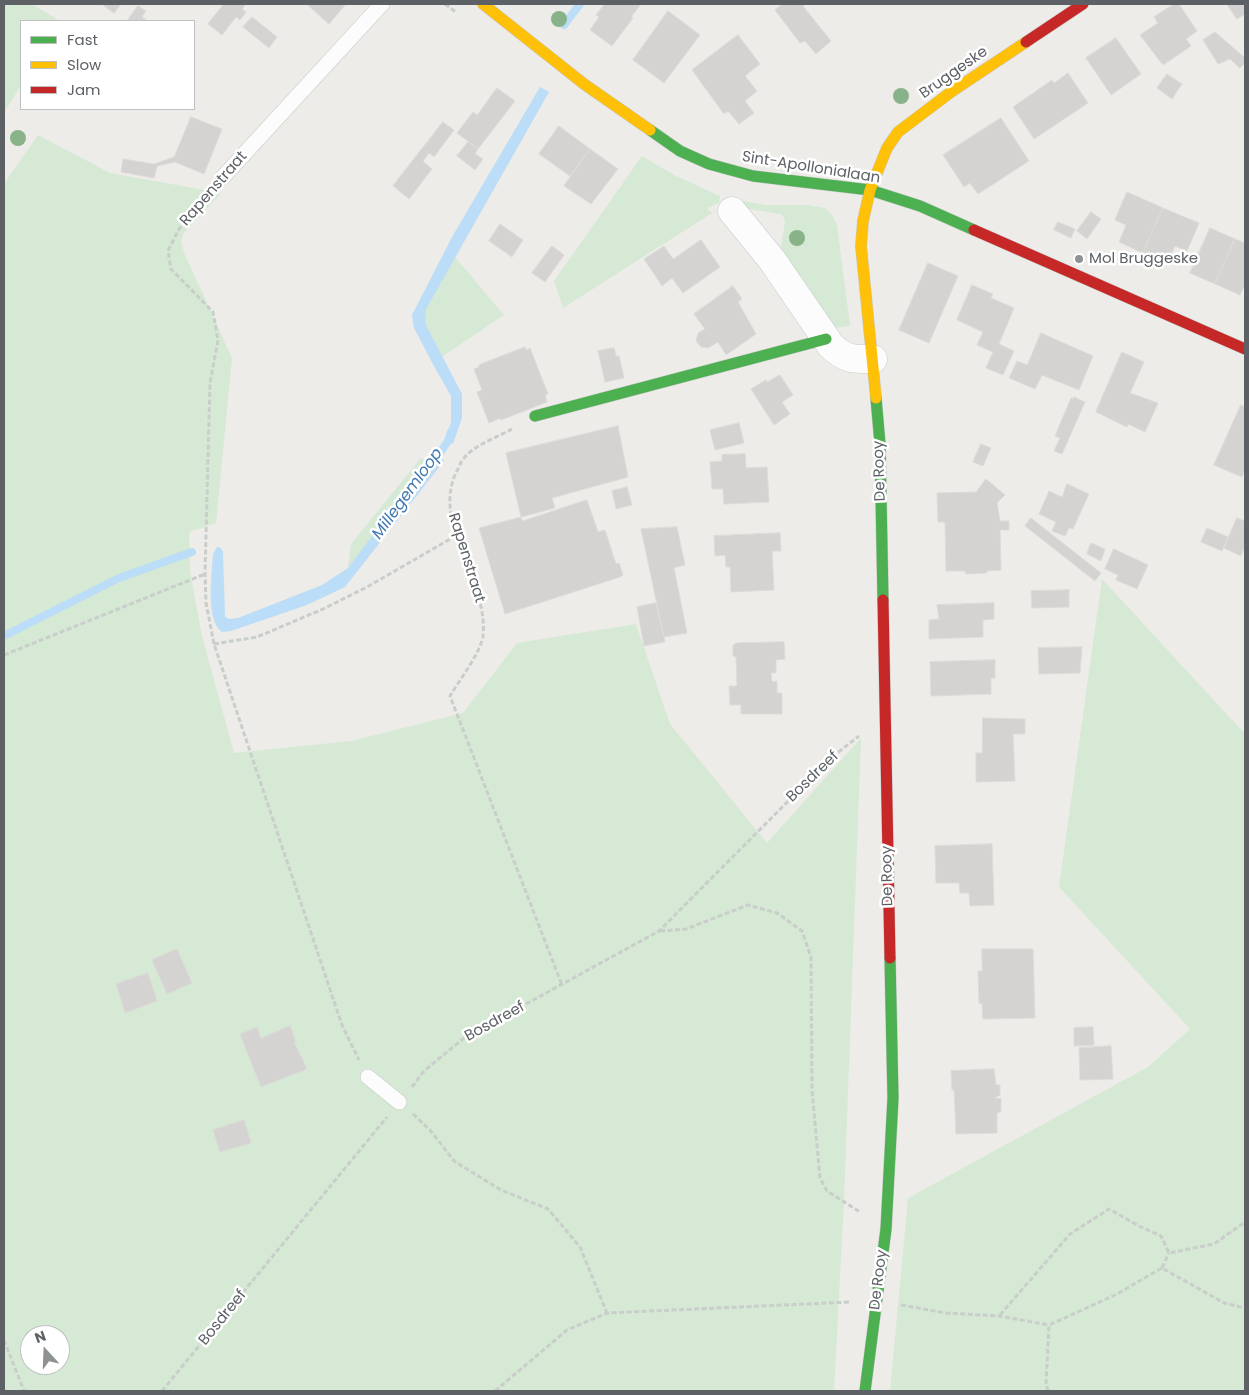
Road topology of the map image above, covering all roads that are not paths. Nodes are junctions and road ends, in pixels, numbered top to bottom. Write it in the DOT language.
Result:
graph roads {
  1 [pos="382,4"];
  2 [pos="483,4"];
  3 [pos="1083,4"];
  4 [pos="222,178"];
  5 [pos="870,190"];
  6 [pos="732,211"];
  7 [pos="826,339"];
  8 [pos="1245,349"];
  9 [pos="873,359"];
  10 [pos="535,416"];
  11 [pos="368,1077"];
  12 [pos="399,1102"];
  13 [pos="866,1391"];
  1 -- 4 [label="lane, Rapenstraat"];
  2 -- 5 [label="street, Sint-Apollonialaan"];
  3 -- 5 [label="street, Bruggeske"];
  5 -- 8 [label="street, Sint-Apollonialaan"];
  5 -- 9 [label="street, De Rooy"];
  6 -- 7 [label="street"];
  7 -- 9 [label="street"];
  7 -- 10 [label="street"];
  9 -- 13 [label="street, De Rooy"];
  11 -- 12 [label="lane"];
}
